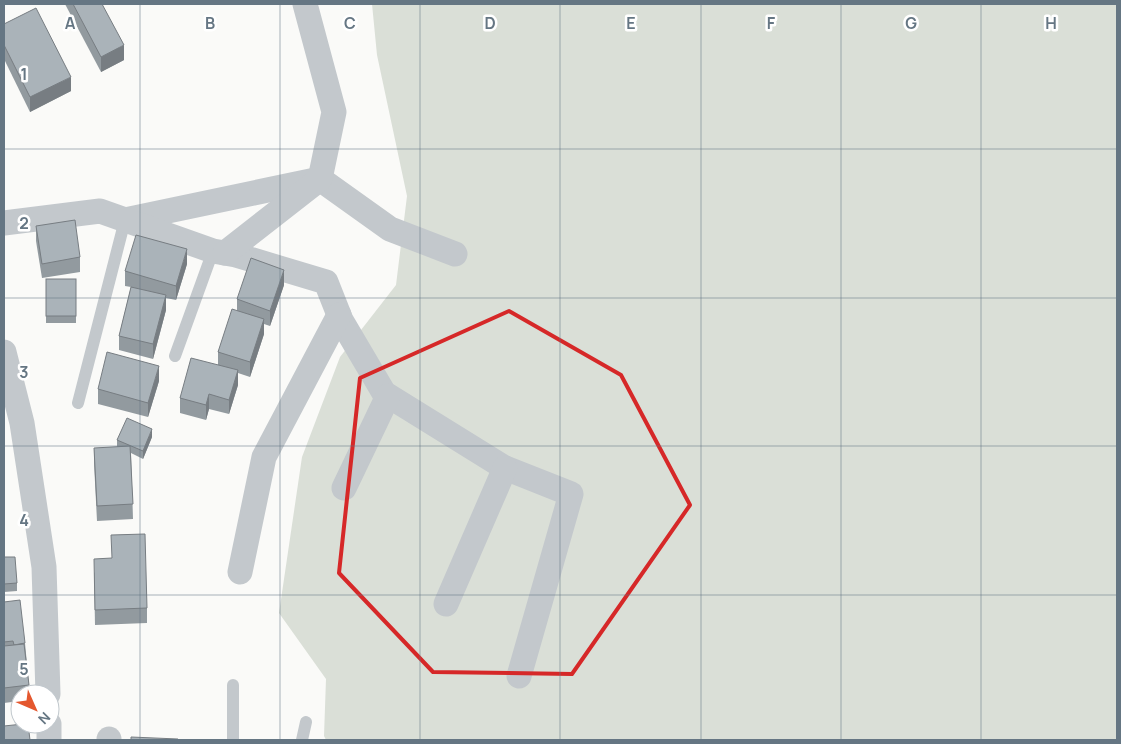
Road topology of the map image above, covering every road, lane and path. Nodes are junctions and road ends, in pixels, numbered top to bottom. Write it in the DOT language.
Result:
graph roads {
  1 [pos="305,4"];
  2 [pos="320,180"];
  3 [pos="125,220"];
  4 [pos="4,223"];
  5 [pos="219,252"];
  6 [pos="456,254"];
  7 [pos="339,315"];
  8 [pos="4,352"];
  9 [pos="175,356"];
  10 [pos="388,396"];
  11 [pos="78,403"];
  12 [pos="505,468"];
  13 [pos="344,488"];
  14 [pos="240,572"];
  15 [pos="446,604"];
  16 [pos="519,676"];
  17 [pos="48,684"];
  18 [pos="233,685"];
  19 [pos="306,722"];
  20 [pos="233,740"];
  21 [pos="302,740"];
  1 -- 2 [label="street"];
  2 -- 3 [label="street"];
  2 -- 5 [label="street"];
  2 -- 6 [label="street"];
  3 -- 4 [label="street"];
  3 -- 5 [label="street"];
  3 -- 11 [label="lane"];
  5 -- 7 [label="street"];
  5 -- 9 [label="lane"];
  7 -- 10 [label="street"];
  7 -- 14 [label="street"];
  8 -- 17 [label="street"];
  10 -- 12 [label="street"];
  10 -- 13 [label="street"];
  12 -- 15 [label="street"];
  12 -- 16 [label="street"];
  18 -- 20 [label="lane"];
  19 -- 21 [label="lane"];
}
